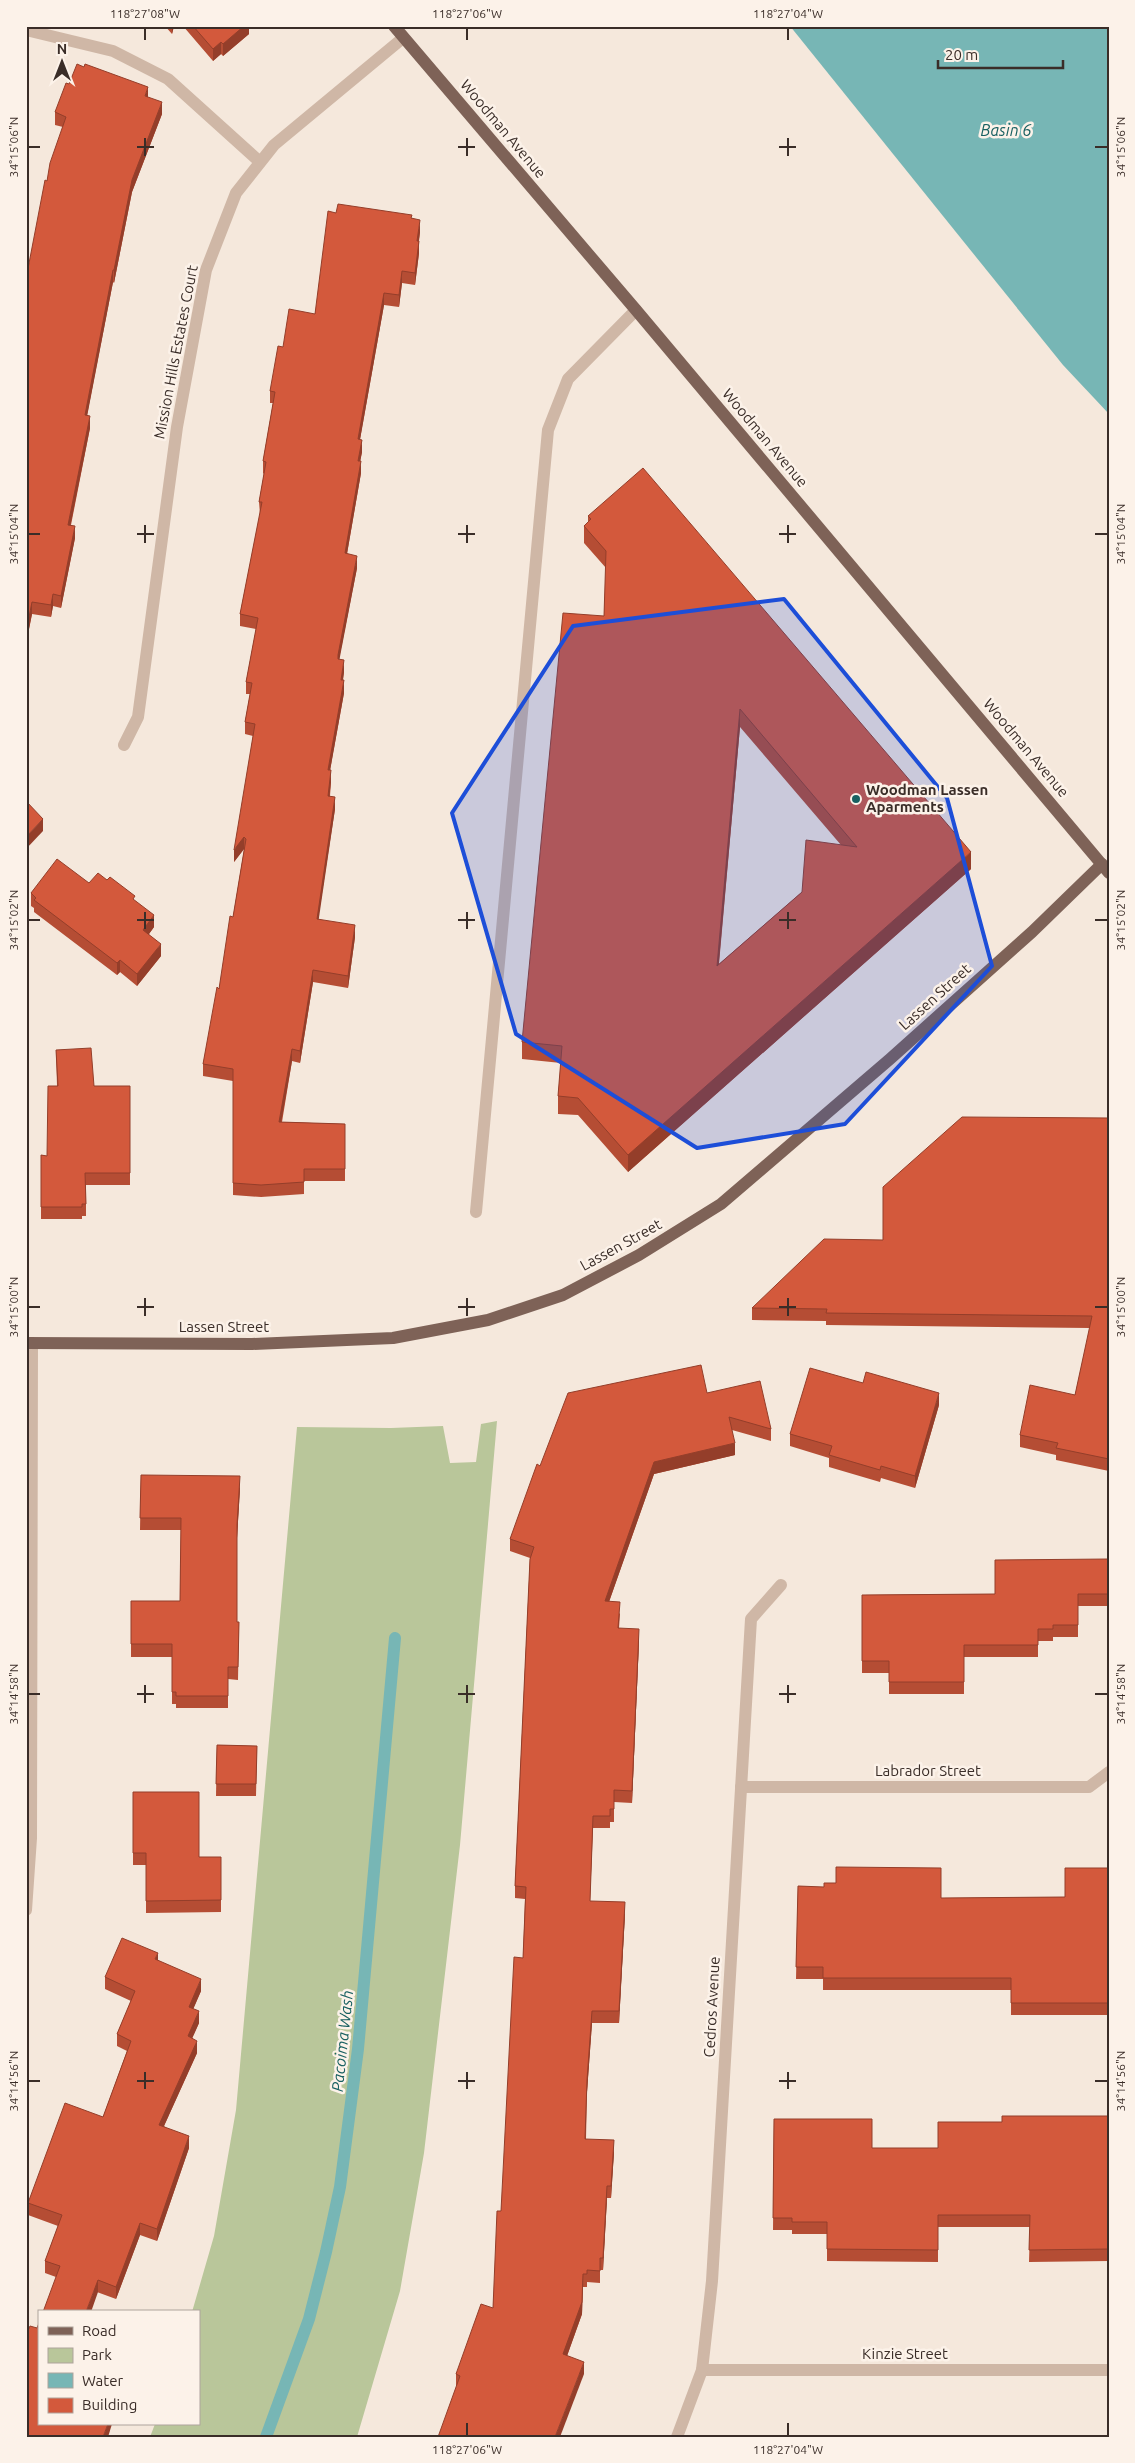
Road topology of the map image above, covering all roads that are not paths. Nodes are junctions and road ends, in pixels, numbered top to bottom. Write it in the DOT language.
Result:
graph roads {
  1 [pos="394,26"];
  2 [pos="26,30"];
  3 [pos="403,38"];
  4 [pos="260,162"];
  5 [pos="636,310"];
  6 [pos="124,745"];
  7 [pos="1107,866"];
  8 [pos="476,1212"];
  9 [pos="29,1343"];
  10 [pos="781,1585"];
  11 [pos="29,1689"];
  12 [pos="1109,1772"];
  13 [pos="742,1787"];
  14 [pos="26,1910"];
  15 [pos="702,2370"];
  16 [pos="1109,2370"];
  17 [pos="677,2437"];
  1 -- 3 [label="main road, Woodman Avenue"];
  2 -- 4 [label="street"];
  3 -- 4 [label="street, Mission Hills Estates Court"];
  3 -- 5 [label="main road, Woodman Avenue"];
  4 -- 6 [label="street, Mission Hills Estates Court"];
  5 -- 7 [label="main road, Woodman Avenue"];
  5 -- 8 [label="street"];
  7 -- 9 [label="main road, Lassen Street"];
  9 -- 11 [label="street"];
  10 -- 13 [label="street, Cedros Avenue"];
  11 -- 14 [label="street"];
  12 -- 13 [label="street, Labrador Street"];
  13 -- 15 [label="street, Cedros Avenue"];
  15 -- 16 [label="street, Kinzie Street"];
  15 -- 17 [label="street, Cedros Avenue"];
}
